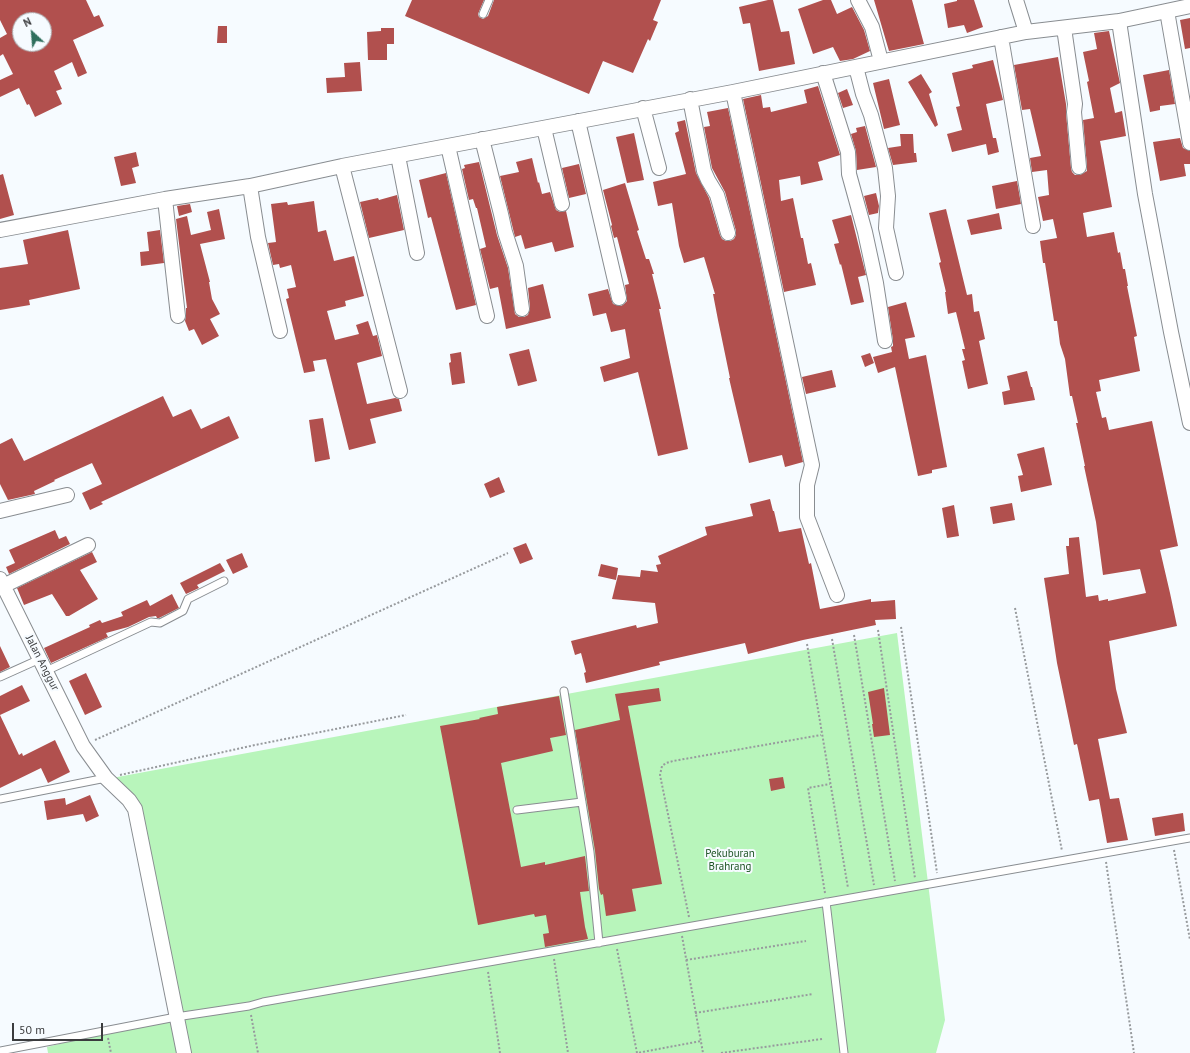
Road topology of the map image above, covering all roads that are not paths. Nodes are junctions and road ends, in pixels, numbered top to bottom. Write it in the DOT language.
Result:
graph roads {
  1 [pos="489,0"];
  2 [pos="858,0"];
  3 [pos="1016,0"];
  4 [pos="1190,6"];
  5 [pos="1167,11"];
  6 [pos="483,14"];
  7 [pos="1119,20"];
  8 [pos="1064,28"];
  9 [pos="1026,32"];
  10 [pos="1001,37"];
  11 [pos="881,61"];
  12 [pos="856,67"];
  13 [pos="824,73"];
  14 [pos="733,92"];
  15 [pos="690,99"];
  16 [pos="643,108"];
  17 [pos="578,121"];
  18 [pos="544,128"];
  19 [pos="482,139"];
  20 [pos="1190,143"];
  21 [pos="448,146"];
  22 [pos="398,156"];
  23 [pos="342,166"];
  24 [pos="1079,167"];
  25 [pos="659,168"];
  26 [pos="250,186"];
  27 [pos="165,199"];
  28 [pos="562,204"];
  29 [pos="1033,226"];
  30 [pos="0,230"];
  31 [pos="728,233"];
  32 [pos="417,253"];
  33 [pos="896,273"];
  34 [pos="619,298"];
  35 [pos="522,309"];
  36 [pos="178,316"];
  37 [pos="487,316"];
  38 [pos="280,331"];
  39 [pos="885,341"];
  40 [pos="400,391"];
  41 [pos="1190,423"];
  42 [pos="67,495"];
  43 [pos="0,511"];
  44 [pos="88,545"];
  45 [pos="224,581"];
  46 [pos="2,583"];
  47 [pos="837,595"];
  48 [pos="43,665"];
  49 [pos="0,677"];
  50 [pos="564,691"];
  51 [pos="106,778"];
  52 [pos="0,799"];
  53 [pos="582,802"];
  54 [pos="517,810"];
  55 [pos="1190,838"];
  56 [pos="826,902"];
  57 [pos="598,943"];
  58 [pos="176,1017"];
  59 [pos="0,1051"];
  60 [pos="184,1053"];
  61 [pos="844,1053"];
  1 -- 6 [label="lane"];
  2 -- 11 [label="street"];
  3 -- 9 [label="street"];
  4 -- 5 [label="street"];
  5 -- 7 [label="street"];
  5 -- 20 [label="street"];
  7 -- 8 [label="street"];
  7 -- 41 [label="street"];
  8 -- 9 [label="street"];
  8 -- 24 [label="street"];
  9 -- 10 [label="street"];
  10 -- 11 [label="street"];
  10 -- 29 [label="street"];
  11 -- 12 [label="street"];
  12 -- 13 [label="street"];
  12 -- 33 [label="street"];
  13 -- 14 [label="street"];
  13 -- 39 [label="street"];
  14 -- 15 [label="street"];
  14 -- 47 [label="street"];
  15 -- 16 [label="street"];
  15 -- 31 [label="street"];
  16 -- 17 [label="street"];
  16 -- 25 [label="street"];
  17 -- 18 [label="street"];
  17 -- 34 [label="street"];
  18 -- 19 [label="street"];
  18 -- 28 [label="street"];
  19 -- 21 [label="street"];
  19 -- 35 [label="street"];
  21 -- 22 [label="street"];
  21 -- 37 [label="street"];
  22 -- 23 [label="street"];
  22 -- 32 [label="street"];
  23 -- 26 [label="street"];
  23 -- 40 [label="street"];
  26 -- 27 [label="street"];
  26 -- 38 [label="street"];
  27 -- 30 [label="street"];
  27 -- 36 [label="street"];
  42 -- 43 [label="street"];
  44 -- 46 [label="street"];
  45 -- 48 [label="lane"];
  46 -- 48 [label="street, Jalan Anggur"];
  48 -- 49 [label="lane"];
  48 -- 51 [label="street, Jalan Anggur"];
  50 -- 53 [label="lane"];
  51 -- 52 [label="lane"];
  51 -- 58 [label="street, Jalan Anggur"];
  53 -- 54 [label="lane"];
  53 -- 57 [label="lane"];
  55 -- 56 [label="lane"];
  56 -- 57 [label="lane"];
  56 -- 61 [label="lane"];
  57 -- 58 [label="lane"];
  58 -- 59 [label="lane"];
  58 -- 60 [label="street, Jalan Anggur"];
}
